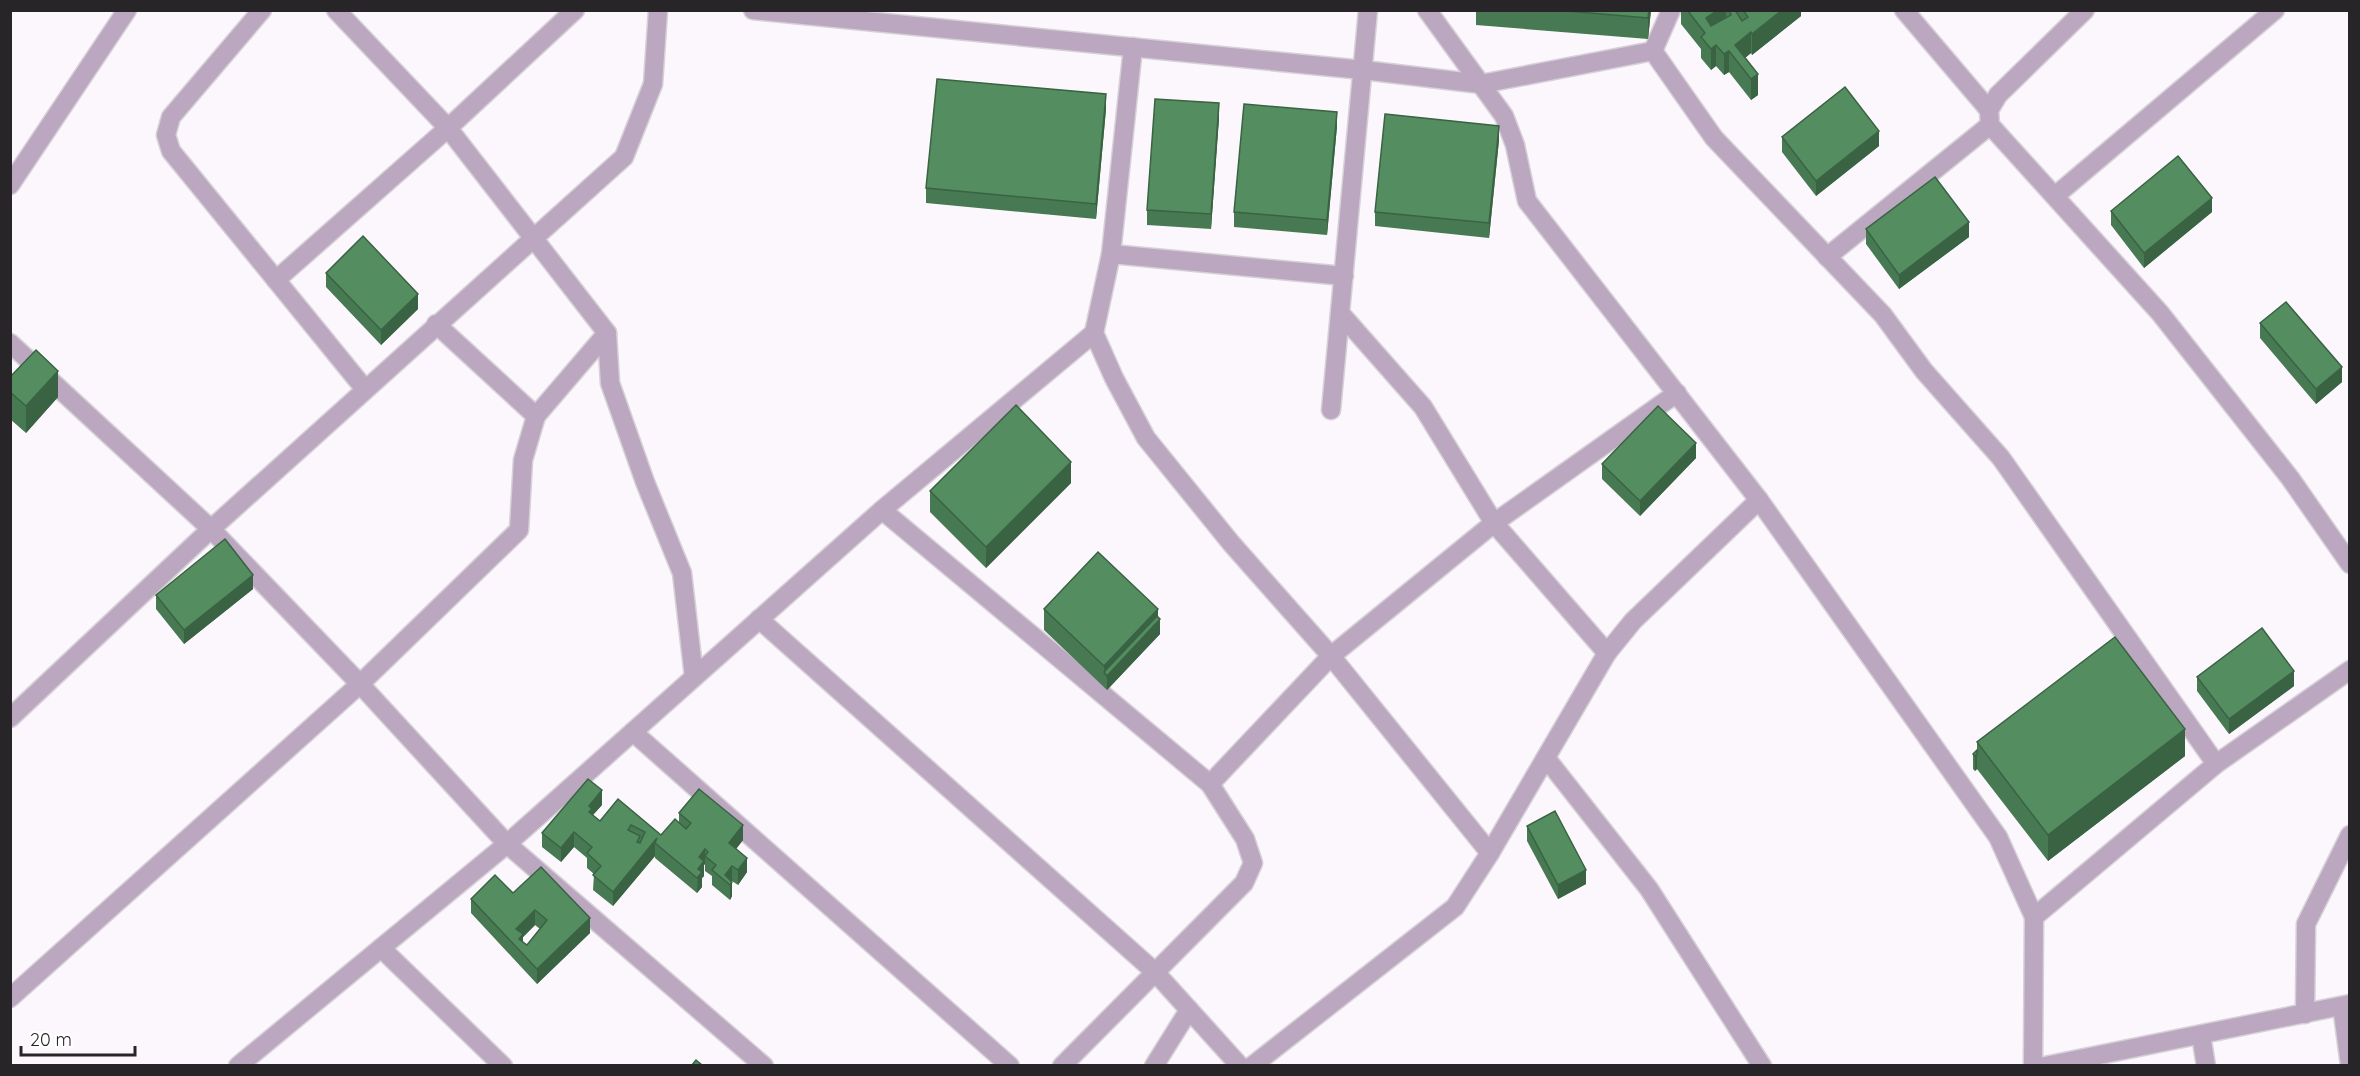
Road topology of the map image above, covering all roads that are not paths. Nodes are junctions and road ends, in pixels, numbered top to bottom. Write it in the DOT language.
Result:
graph roads {
  1 [pos="127,10"];
  2 [pos="262,10"];
  3 [pos="336,10"];
  4 [pos="575,10"];
  5 [pos="658,10"];
  6 [pos="753,10"];
  7 [pos="1368,10"];
  8 [pos="1427,10"];
  9 [pos="1671,10"];
  10 [pos="1904,10"];
  11 [pos="2085,10"];
  12 [pos="2275,10"];
  13 [pos="1133,47"];
  14 [pos="1653,51"];
  15 [pos="1363,70"];
  16 [pos="1481,84"];
  17 [pos="1989,117"];
  18 [pos="448,128"];
  19 [pos="10,185"];
  20 [pos="2055,196"];
  21 [pos="534,237"];
  22 [pos="1111,254"];
  23 [pos="1827,257"];
  24 [pos="1344,276"];
  25 [pos="276,280"];
  26 [pos="1340,313"];
  27 [pos="436,324"];
  28 [pos="607,333"];
  29 [pos="1094,333"];
  30 [pos="10,343"];
  31 [pos="364,388"];
  32 [pos="1677,393"];
  33 [pos="1331,410"];
  34 [pos="536,416"];
  35 [pos="1759,500"];
  36 [pos="882,510"];
  37 [pos="1494,523"];
  38 [pos="211,529"];
  39 [pos="2349,564"];
  40 [pos="759,620"];
  41 [pos="1607,653"];
  42 [pos="1331,656"];
  43 [pos="2349,670"];
  44 [pos="694,677"];
  45 [pos="360,684"];
  46 [pos="10,718"];
  47 [pos="633,732"];
  48 [pos="1546,758"];
  49 [pos="2216,764"];
  50 [pos="1210,784"];
  51 [pos="2349,835"];
  52 [pos="507,844"];
  53 [pos="1490,853"];
  54 [pos="2034,917"];
  55 [pos="381,948"];
  56 [pos="1155,972"];
  57 [pos="10,998"];
  58 [pos="2346,1005"];
  59 [pos="1189,1010"];
  60 [pos="2305,1014"];
  61 [pos="2201,1035"];
  62 [pos="238,1065"];
  63 [pos="503,1065"];
  64 [pos="764,1065"];
  65 [pos="1010,1065"];
  66 [pos="1062,1065"];
  67 [pos="1154,1065"];
  68 [pos="1240,1065"];
  69 [pos="1252,1065"];
  70 [pos="1762,1065"];
  71 [pos="2033,1065"];
  72 [pos="2045,1065"];
  73 [pos="2206,1065"];
  74 [pos="2349,1065"];
  1 -- 19 [label="street"];
  2 -- 25 [label="street"];
  3 -- 18 [label="street"];
  4 -- 18 [label="street"];
  5 -- 21 [label="street"];
  6 -- 13 [label="street"];
  7 -- 15 [label="street"];
  8 -- 16 [label="street"];
  9 -- 14 [label="street"];
  10 -- 17 [label="street"];
  11 -- 17 [label="street"];
  12 -- 20 [label="street"];
  13 -- 15 [label="street"];
  13 -- 22 [label="street"];
  14 -- 16 [label="street"];
  14 -- 23 [label="street"];
  15 -- 16 [label="street"];
  15 -- 24 [label="street"];
  16 -- 32 [label="street"];
  17 -- 20 [label="street"];
  17 -- 23 [label="street"];
  18 -- 21 [label="street"];
  18 -- 25 [label="street"];
  20 -- 39 [label="street"];
  21 -- 27 [label="street"];
  21 -- 28 [label="street"];
  22 -- 24 [label="street"];
  22 -- 29 [label="street"];
  23 -- 49 [label="street"];
  24 -- 26 [label="street"];
  25 -- 31 [label="street"];
  26 -- 33 [label="street"];
  26 -- 37 [label="street"];
  27 -- 31 [label="street"];
  27 -- 34 [label="street"];
  28 -- 34 [label="street"];
  28 -- 44 [label="street"];
  29 -- 36 [label="street"];
  29 -- 42 [label="street"];
  30 -- 38 [label="street"];
  31 -- 38 [label="street"];
  32 -- 35 [label="street"];
  32 -- 37 [label="street"];
  34 -- 45 [label="street"];
  35 -- 41 [label="street"];
  35 -- 54 [label="street"];
  36 -- 40 [label="street"];
  36 -- 50 [label="street"];
  37 -- 41 [label="street"];
  37 -- 42 [label="street"];
  38 -- 45 [label="street"];
  38 -- 46 [label="street"];
  40 -- 44 [label="street"];
  40 -- 56 [label="street"];
  41 -- 48 [label="street"];
  42 -- 50 [label="street"];
  42 -- 53 [label="street"];
  43 -- 49 [label="street"];
  44 -- 47 [label="street"];
  45 -- 52 [label="street"];
  45 -- 57 [label="street"];
  47 -- 52 [label="street"];
  47 -- 65 [label="street"];
  48 -- 53 [label="street"];
  48 -- 70 [label="street"];
  49 -- 54 [label="street"];
  50 -- 56 [label="street"];
  51 -- 60 [label="street"];
  52 -- 55 [label="street"];
  52 -- 64 [label="street"];
  53 -- 69 [label="street"];
  54 -- 71 [label="street"];
  55 -- 62 [label="street"];
  55 -- 63 [label="street"];
  56 -- 59 [label="street"];
  56 -- 66 [label="street"];
  58 -- 60 [label="street"];
  58 -- 74 [label="street"];
  59 -- 67 [label="street"];
  59 -- 68 [label="street"];
  60 -- 61 [label="street"];
  61 -- 72 [label="street"];
  61 -- 73 [label="street"];
}
